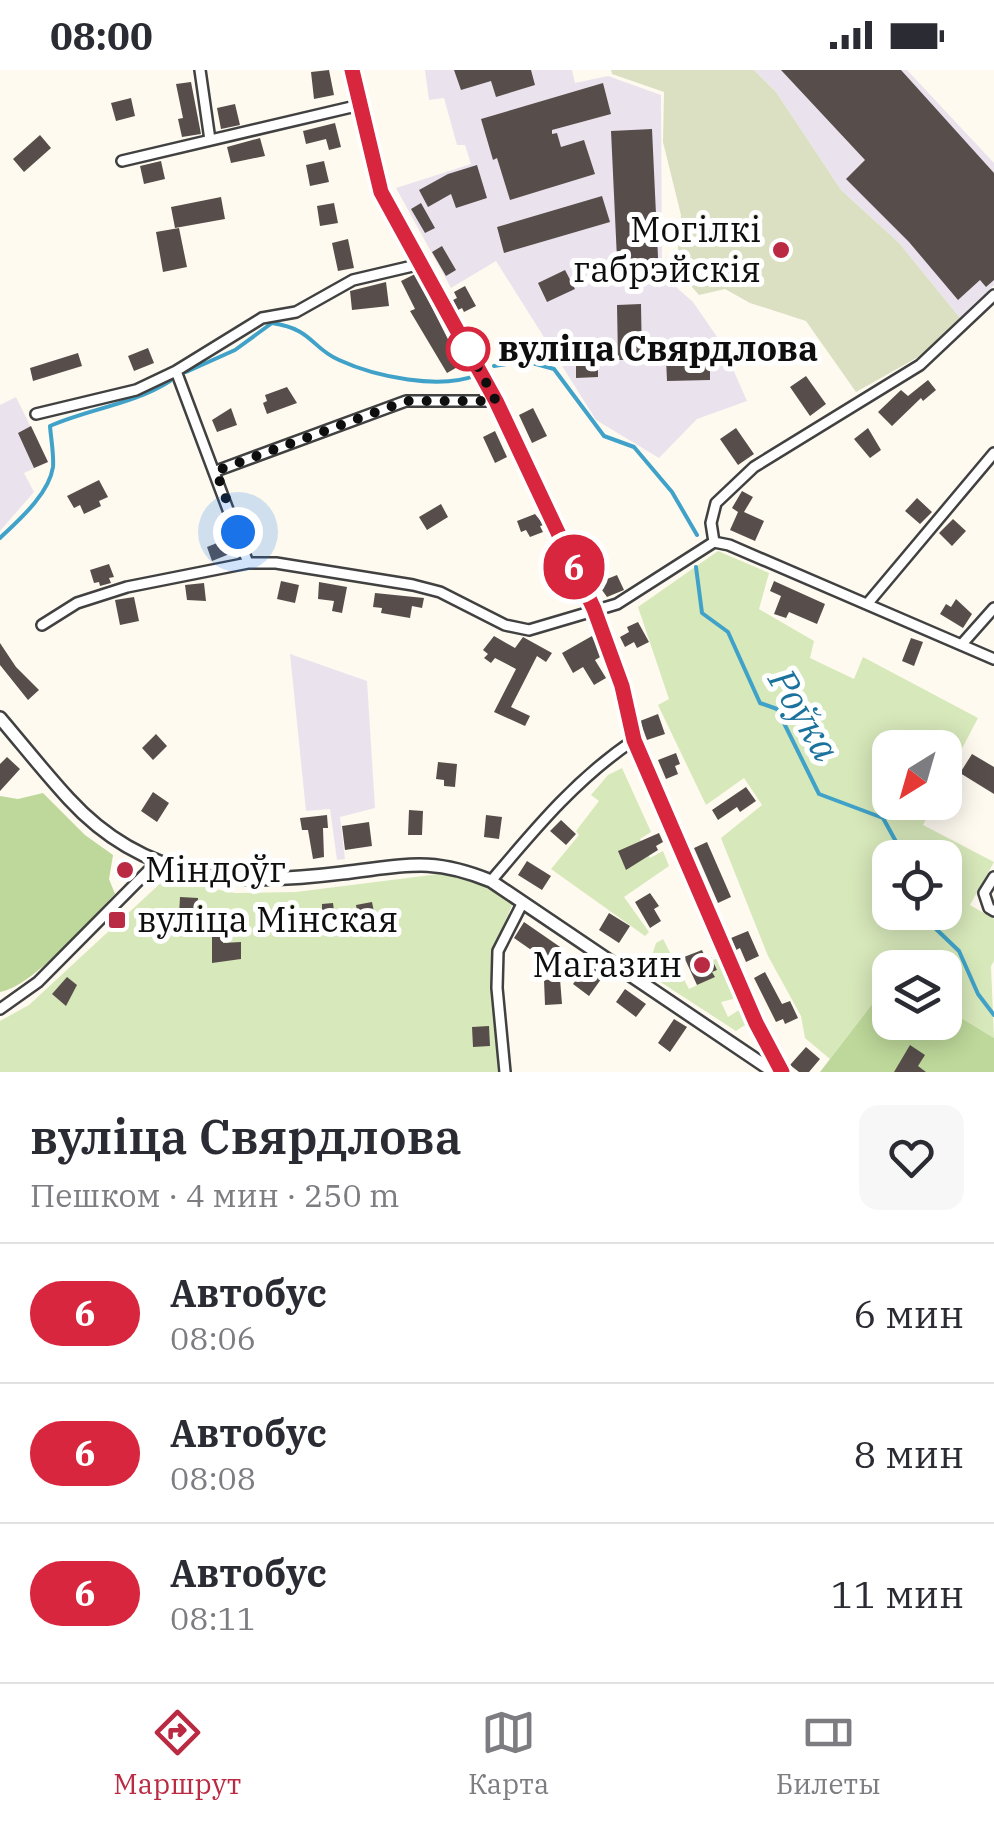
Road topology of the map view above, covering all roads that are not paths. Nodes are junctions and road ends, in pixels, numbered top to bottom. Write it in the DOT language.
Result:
graph roads {
  1 [pos="200,70"];
  2 [pos="352,70"];
  3 [pos="360,105"];
  4 [pos="210,140"];
  5 [pos="122,161"];
  6 [pos="421,264"];
  7 [pos="994,295"];
  8 [pos="176,371"];
  9 [pos="496,401"];
  10 [pos="36,414"];
  11 [pos="994,453"];
  12 [pos="216,471"];
  13 [pos="714,542"];
  14 [pos="248,563"];
  15 [pos="868,603"];
  16 [pos="994,608"];
  17 [pos="594,609"];
  18 [pos="42,625"];
  19 [pos="962,644"];
  20 [pos="994,659"];
  21 [pos="0,718"];
  22 [pos="634,740"];
  23 [pos="157,862"];
  24 [pos="994,877"];
  25 [pos="491,881"];
  26 [pos="522,904"];
  27 [pos="994,911"];
  28 [pos="2,1005"];
  29 [pos="756,1023"];
  30 [pos="736,1045"];
  31 [pos="506,1072"];
  32 [pos="774,1072"];
  33 [pos="782,1072"];
  1 -- 4 [label="street"];
  2 -- 3 [label="street"];
  3 -- 4 [label="street"];
  3 -- 6 [label="street"];
  4 -- 5 [label="street"];
  6 -- 8 [label="street"];
  6 -- 9 [label="street"];
  7 -- 13 [label="street"];
  8 -- 10 [label="street"];
  8 -- 12 [label="street"];
  9 -- 12 [label="street"];
  9 -- 17 [label="street"];
  11 -- 15 [label="street"];
  12 -- 14 [label="street"];
  13 -- 15 [label="street"];
  13 -- 17 [label="street"];
  14 -- 17 [label="street"];
  14 -- 18 [label="street"];
  15 -- 19 [label="street"];
  16 -- 19 [label="street"];
  17 -- 22 [label="street"];
  19 -- 20 [label="street"];
  21 -- 23 [label="street"];
  22 -- 25 [label="street"];
  22 -- 29 [label="street"];
  23 -- 25 [label="street"];
  23 -- 28 [label="street"];
  24 -- 27 [label="street"];
  25 -- 26 [label="street"];
  26 -- 30 [label="street"];
  26 -- 31 [label="street"];
  29 -- 30 [label="street"];
  29 -- 33 [label="street"];
  30 -- 32 [label="street"];
}
